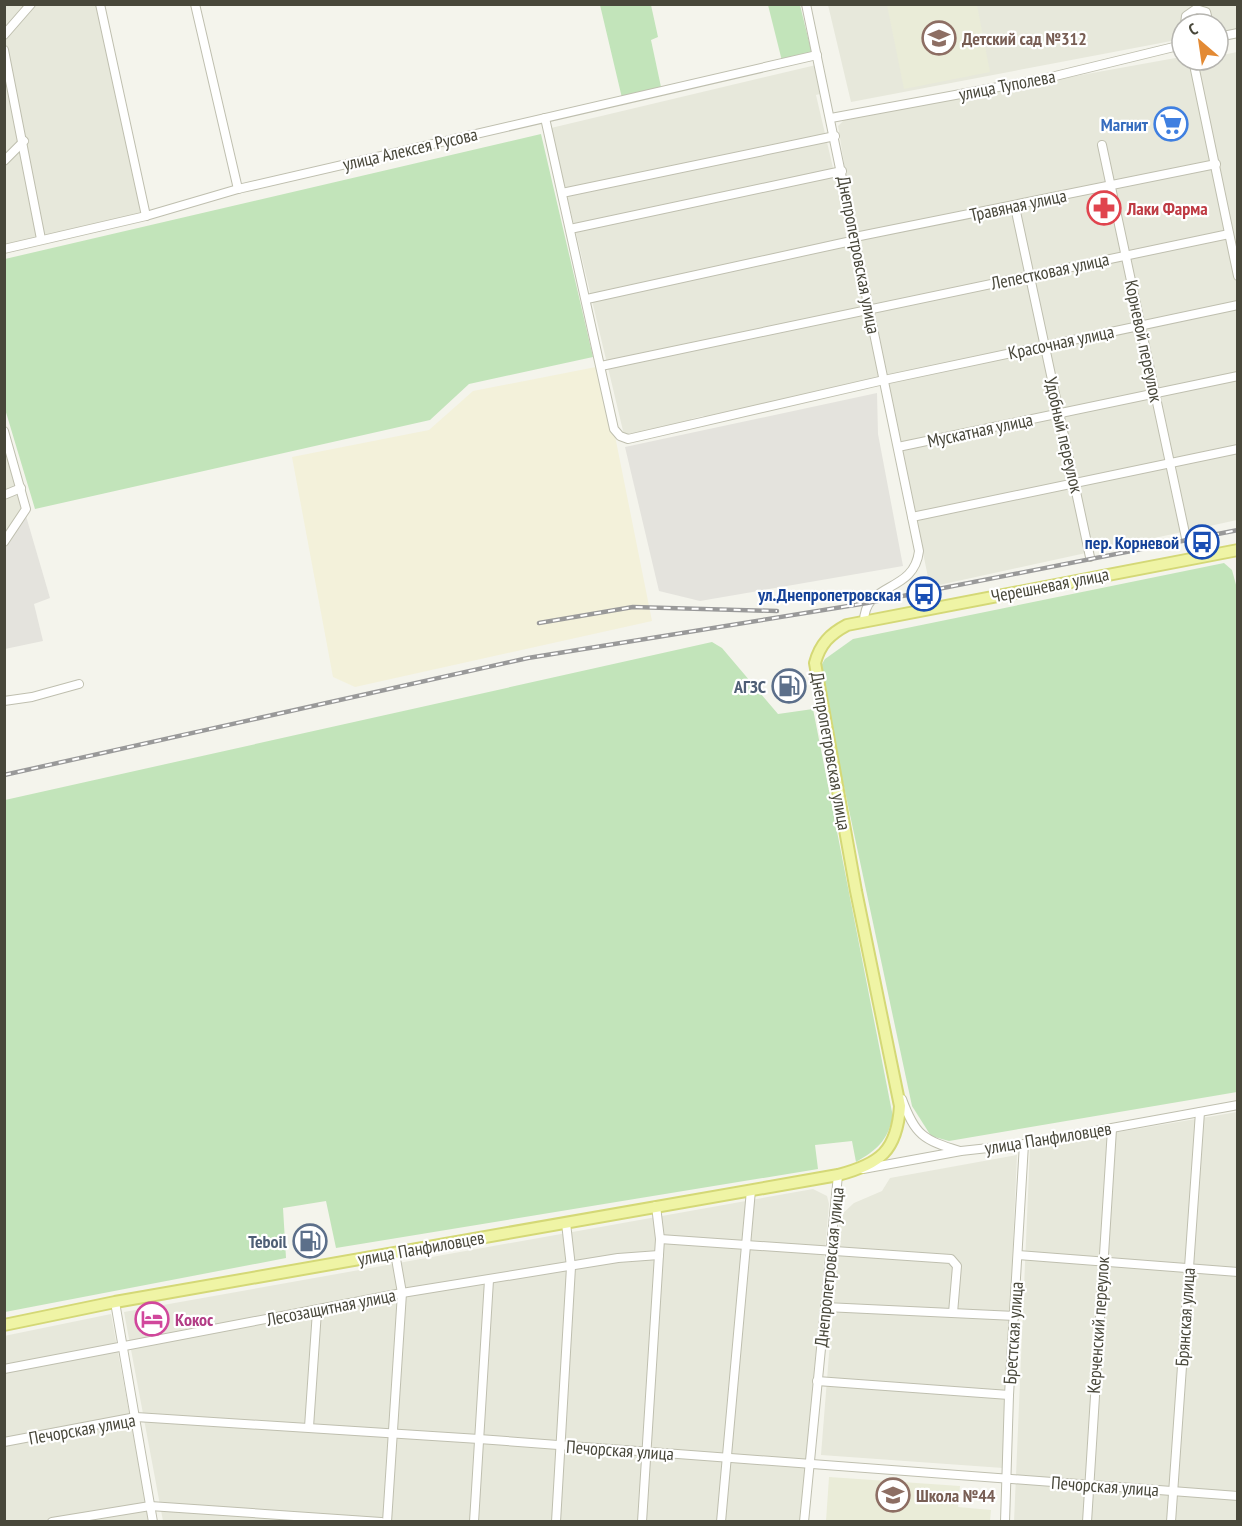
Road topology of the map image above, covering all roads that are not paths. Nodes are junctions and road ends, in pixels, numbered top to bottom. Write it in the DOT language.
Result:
graph roads {
  1 [pos="32,4"];
  2 [pos="100,4"];
  3 [pos="195,4"];
  4 [pos="806,4"];
  5 [pos="1192,12"];
  6 [pos="1206,12"];
  7 [pos="4,35"];
  8 [pos="1170,48"];
  9 [pos="4,50"];
  10 [pos="817,55"];
  11 [pos="1196,72"];
  12 [pos="545,118"];
  13 [pos="831,118"];
  14 [pos="835,136"];
  15 [pos="24,141"];
  16 [pos="1102,145"];
  17 [pos="4,161"];
  18 [pos="1216,164"];
  19 [pos="842,171"];
  20 [pos="1110,185"];
  21 [pos="238,189"];
  22 [pos="562,193"];
  23 [pos="1015,207"];
  24 [pos="146,216"];
  25 [pos="570,230"];
  26 [pos="1229,234"];
  27 [pos="41,239"];
  28 [pos="856,239"];
  29 [pos="4,249"];
  30 [pos="1125,255"];
  31 [pos="1030,276"];
  32 [pos="1238,276"];
  33 [pos="587,299"];
  34 [pos="1238,305"];
  35 [pos="870,309"];
  36 [pos="1140,324"];
  37 [pos="1045,345"];
  38 [pos="601,366"];
  39 [pos="1238,376"];
  40 [pos="884,380"];
  41 [pos="1155,393"];
  42 [pos="1059,413"];
  43 [pos="4,431"];
  44 [pos="898,447"];
  45 [pos="1238,449"];
  46 [pos="1170,463"];
  47 [pos="1076,484"];
  48 [pos="21,488"];
  49 [pos="4,495"];
  50 [pos="912,517"];
  51 [pos="1186,538"];
  52 [pos="4,542"];
  53 [pos="1238,550"];
  54 [pos="1090,556"];
  55 [pos="864,622"];
  56 [pos="79,684"];
  57 [pos="4,701"];
  58 [pos="898,1087"];
  59 [pos="1238,1105"];
  60 [pos="1200,1112"];
  61 [pos="1112,1129"];
  62 [pos="1024,1144"];
  63 [pos="961,1151"];
  64 [pos="859,1170"];
  65 [pos="838,1175"];
  66 [pos="751,1190"];
  67 [pos="656,1206"];
  68 [pos="566,1223"];
  69 [pos="660,1239"];
  70 [pos="745,1245"];
  71 [pos="830,1250"];
  72 [pos="395,1253"];
  73 [pos="659,1255"];
  74 [pos="1018,1255"];
  75 [pos="1102,1261"];
  76 [pos="571,1267"];
  77 [pos="1189,1268"];
  78 [pos="1238,1272"];
  79 [pos="489,1281"];
  80 [pos="402,1293"];
  81 [pos="115,1302"];
  82 [pos="825,1306"];
  83 [pos="317,1311"];
  84 [pos="953,1313"];
  85 [pos="1015,1316"];
  86 [pos="4,1325"];
  87 [pos="123,1347"];
  88 [pos="4,1369"];
  89 [pos="817,1381"];
  90 [pos="1009,1395"];
  91 [pos="136,1417"];
  92 [pos="309,1427"];
  93 [pos="392,1434"];
  94 [pos="479,1438"];
  95 [pos="4,1442"];
  96 [pos="560,1446"];
  97 [pos="646,1451"];
  98 [pos="724,1458"];
  99 [pos="809,1464"];
  100 [pos="1008,1479"];
  101 [pos="1088,1485"];
  102 [pos="1173,1492"];
  103 [pos="1238,1497"];
  104 [pos="150,1506"];
  105 [pos="52,1521"];
  106 [pos="153,1521"];
  107 [pos="381,1521"];
  108 [pos="387,1521"];
  109 [pos="474,1521"];
  110 [pos="556,1521"];
  111 [pos="642,1521"];
  112 [pos="721,1521"];
  113 [pos="804,1521"];
  114 [pos="1005,1521"];
  115 [pos="1087,1521"];
  116 [pos="1171,1521"];
  1 -- 7 [label="street"];
  2 -- 24 [label="street"];
  3 -- 21 [label="street"];
  4 -- 10 [label="street, Днепропетровская улица"];
  5 -- 6 [label="street"];
  8 -- 13 [label="street, улица Туполева"];
  9 -- 15 [label="street"];
  10 -- 12 [label="street, улица Алексея Русова"];
  10 -- 13 [label="street, Днепропетровская улица"];
  11 -- 18 [label="street"];
  12 -- 21 [label="street, улица Алексея Русова"];
  12 -- 22 [label="street"];
  13 -- 14 [label="street, Днепропетровская улица"];
  14 -- 19 [label="street, Днепропетровская улица"];
  14 -- 22 [label="street"];
  15 -- 17 [label="street"];
  15 -- 27 [label="street"];
  16 -- 20 [label="street, Корневой переулок"];
  18 -- 20 [label="street, Травяная улица"];
  18 -- 26 [label="street"];
  19 -- 25 [label="street"];
  19 -- 28 [label="street, Днепропетровская улица"];
  20 -- 23 [label="street, Травяная улица"];
  20 -- 30 [label="street, Корневой переулок"];
  21 -- 24 [label="street, улица Алексея Русова"];
  22 -- 25 [label="street"];
  23 -- 28 [label="street, Травяная улица"];
  23 -- 31 [label="street, Удобный переулок"];
  24 -- 27 [label="street, улица Алексея Русова"];
  25 -- 33 [label="street"];
  26 -- 30 [label="street, Лепестковая улица"];
  26 -- 32 [label="street"];
  27 -- 29 [label="street, улица Алексея Русова"];
  28 -- 33 [label="street, Травяная улица"];
  28 -- 35 [label="street, Днепропетровская улица"];
  30 -- 31 [label="street, Лепестковая улица"];
  30 -- 36 [label="street, Корневой переулок"];
  31 -- 35 [label="street, Лепестковая улица"];
  31 -- 37 [label="street, Удобный переулок"];
  33 -- 38 [label="street"];
  34 -- 36 [label="street, Красочная улица"];
  35 -- 38 [label="street, Лепестковая улица"];
  35 -- 40 [label="street, Днепропетровская улица"];
  36 -- 37 [label="street, Красочная улица"];
  36 -- 41 [label="street, Корневой переулок"];
  37 -- 40 [label="street, Красочная улица"];
  37 -- 42 [label="street, Удобный переулок"];
  38 -- 40 [label="street, Красочная улица"];
  39 -- 41 [label="street, Мускатная улица"];
  40 -- 44 [label="street, Днепропетровская улица"];
  41 -- 42 [label="street, Мускатная улица"];
  41 -- 46 [label="street, Корневой переулок"];
  42 -- 44 [label="street, Мускатная улица"];
  42 -- 47 [label="street, Удобный переулок"];
  43 -- 48 [label="street"];
  44 -- 50 [label="street, Днепропетровская улица"];
  45 -- 46 [label="street"];
  46 -- 47 [label="street"];
  46 -- 51 [label="street, Корневой переулок"];
  47 -- 50 [label="street"];
  47 -- 54 [label="street, Удобный переулок"];
  48 -- 49 [label="street"];
  48 -- 52 [label="street"];
  50 -- 55 [label="street, Днепропетровская улица"];
  53 -- 55 [label="main road, Черешневая улица"];
  55 -- 58 [label="main road, Днепропетровская улица"];
  56 -- 57 [label="street"];
  58 -- 63 [label="street"];
  58 -- 64 [label="main road, Днепропетровская улица"];
  59 -- 60 [label="street, улица Панфиловцев"];
  60 -- 61 [label="street, улица Панфиловцев"];
  60 -- 77 [label="street, Брянская улица"];
  61 -- 62 [label="street, улица Панфиловцев"];
  61 -- 75 [label="street, Керченский переулок"];
  62 -- 63 [label="street, улица Панфиловцев"];
  62 -- 74 [label="street, Брестская улица"];
  63 -- 64 [label="street, улица Панфиловцев"];
  64 -- 65 [label="main road, Днепропетровская улица"];
  65 -- 66 [label="main road, улица Панфиловцев"];
  65 -- 71 [label="street, Днепропетровская улица"];
  66 -- 67 [label="main road, улица Панфиловцев"];
  66 -- 70 [label="street"];
  67 -- 68 [label="main road, улица Панфиловцев"];
  67 -- 69 [label="street"];
  68 -- 72 [label="main road, улица Панфиловцев"];
  68 -- 76 [label="street"];
  69 -- 70 [label="street"];
  69 -- 73 [label="street"];
  70 -- 71 [label="street"];
  70 -- 98 [label="street"];
  71 -- 82 [label="street, Днепропетровская улица"];
  71 -- 84 [label="street"];
  72 -- 80 [label="street"];
  72 -- 81 [label="main road, улица Панфиловцев"];
  73 -- 76 [label="street, Лесозащитная улица"];
  73 -- 97 [label="street"];
  74 -- 75 [label="street"];
  74 -- 85 [label="street, Брестская улица"];
  75 -- 77 [label="street"];
  75 -- 101 [label="street, Керченский переулок"];
  76 -- 79 [label="street, Лесозащитная улица"];
  76 -- 96 [label="street"];
  77 -- 78 [label="street"];
  77 -- 102 [label="street, Брянская улица"];
  79 -- 80 [label="street, Лесозащитная улица"];
  79 -- 94 [label="street"];
  80 -- 83 [label="street, Лесозащитная улица"];
  80 -- 93 [label="street"];
  81 -- 86 [label="main road, улица Панфиловцев"];
  81 -- 87 [label="street"];
  82 -- 84 [label="street"];
  82 -- 89 [label="street, Днепропетровская улица"];
  83 -- 87 [label="street, Лесозащитная улица"];
  83 -- 92 [label="street"];
  84 -- 85 [label="street"];
  85 -- 90 [label="street, Брестская улица"];
  87 -- 88 [label="street, Лесозащитная улица"];
  87 -- 91 [label="street"];
  89 -- 90 [label="street"];
  89 -- 99 [label="street, Днепропетровская улица"];
  90 -- 100 [label="street, Брестская улица"];
  91 -- 92 [label="street, Печорская улица"];
  91 -- 95 [label="street, Печорская улица"];
  91 -- 104 [label="street"];
  92 -- 93 [label="street, Печорская улица"];
  93 -- 94 [label="street, Печорская улица"];
  93 -- 108 [label="street"];
  94 -- 96 [label="street, Печорская улица"];
  94 -- 109 [label="street"];
  96 -- 97 [label="street, Печорская улица"];
  96 -- 110 [label="street"];
  97 -- 98 [label="street, Печорская улица"];
  97 -- 111 [label="street"];
  98 -- 99 [label="street, Печорская улица"];
  98 -- 112 [label="street"];
  99 -- 100 [label="street, Печорская улица"];
  99 -- 113 [label="street, Днепропетровская улица"];
  100 -- 101 [label="street, Печорская улица"];
  100 -- 114 [label="street, Брестская улица"];
  101 -- 102 [label="street, Печорская улица"];
  101 -- 115 [label="street, Керченский переулок"];
  102 -- 103 [label="street, Печорская улица"];
  102 -- 116 [label="street, Брянская улица"];
  104 -- 105 [label="street"];
  104 -- 106 [label="street"];
  104 -- 107 [label="street"];
}
